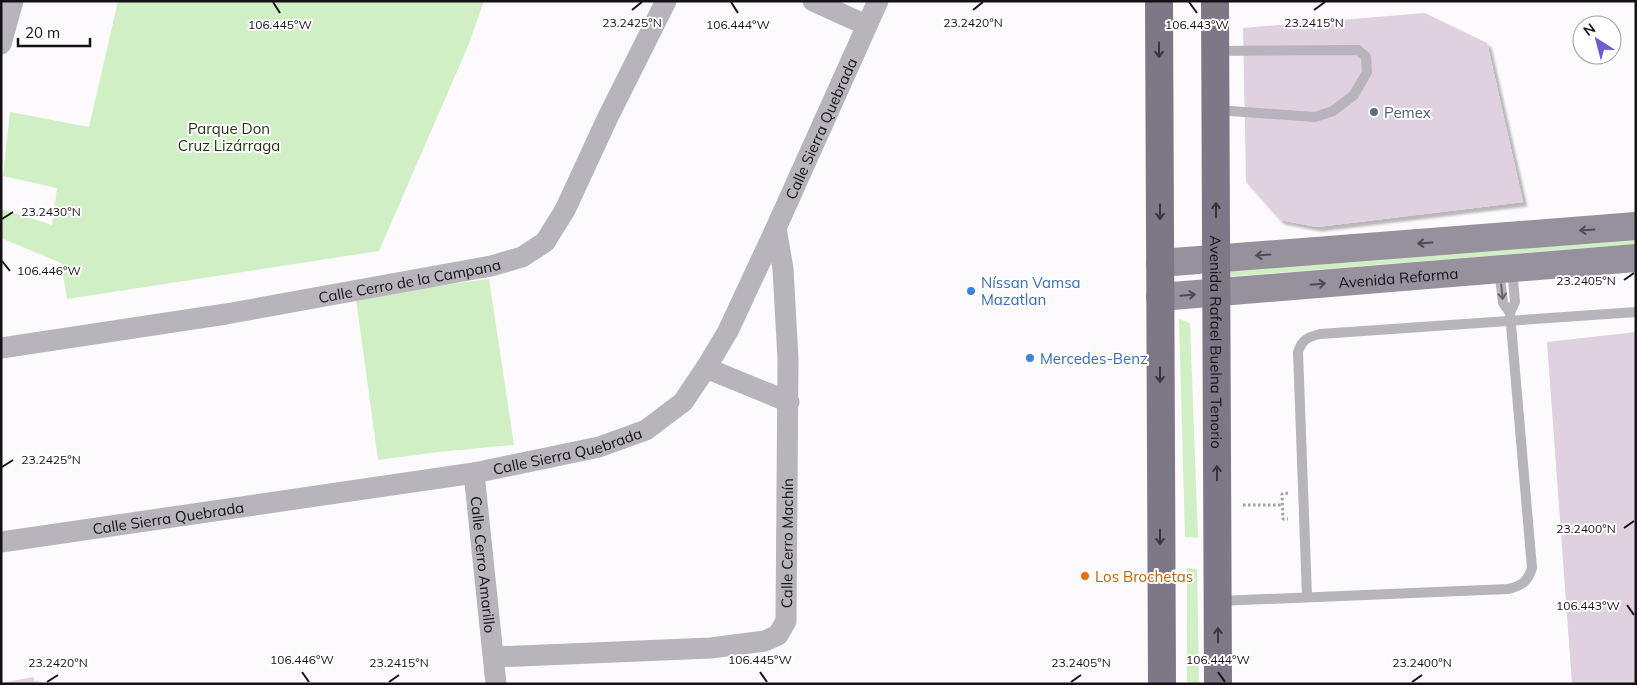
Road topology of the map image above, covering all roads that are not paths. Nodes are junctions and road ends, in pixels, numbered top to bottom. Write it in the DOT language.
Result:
graph roads {
  1 [pos="13,1"];
  2 [pos="666,1"];
  3 [pos="812,1"];
  4 [pos="878,1"];
  5 [pos="1159,1"];
  6 [pos="1215,1"];
  7 [pos="866,25"];
  8 [pos="1,44"];
  9 [pos="1215,51"];
  10 [pos="1216,110"];
  11 [pos="1636,226"];
  12 [pos="776,228"];
  13 [pos="1636,258"];
  14 [pos="1216,259"];
  15 [pos="1160,263"];
  16 [pos="1506,269"];
  17 [pos="1217,292"];
  18 [pos="1160,297"];
  19 [pos="1636,312"];
  20 [pos="1511,317"];
  21 [pos="1,348"];
  22 [pos="706,368"];
  23 [pos="789,402"];
  24 [pos="474,473"];
  25 [pos="1,542"];
  26 [pos="1307,598"];
  27 [pos="1218,601"];
  28 [pos="494,657"];
  29 [pos="496,684"];
  30 [pos="1162,684"];
  31 [pos="1218,684"];
  1 -- 8 [label="street"];
  2 -- 21 [label="street, Calle Cerro de la Campana"];
  3 -- 7 [label="street"];
  4 -- 7 [label="street, Calle Sierra Quebrada"];
  5 -- 15 [label="main road, one-way"];
  6 -- 9 [label="main road, Avenida Rafael Buelna Tenorio"];
  7 -- 12 [label="street, Calle Sierra Quebrada"];
  9 -- 10 [label="main road, Avenida Rafael Buelna Tenorio"];
  9 -- 10 [label="lane"];
  14 -- 10 [label="main road, Avenida Rafael Buelna Tenorio, one-way"];
  11 -- 14 [label="main road, one-way"];
  12 -- 22 [label="street, Calle Sierra Quebrada"];
  12 -- 23 [label="street, Calle Cerro Machín"];
  13 -- 16 [label="main road, Avenida Reforma"];
  14 -- 15 [label="main road"];
  14 -- 17 [label="main road, Avenida Rafael Buelna Tenorio"];
  15 -- 18 [label="main road"];
  17 -- 16 [label="main road, Avenida Reforma, one-way"];
  16 -- 20 [label="lane"];
  18 -- 17 [label="main road, Avenida Reforma, one-way"];
  27 -- 17 [label="main road, Avenida Rafael Buelna Tenorio, one-way"];
  18 -- 30 [label="main road, one-way"];
  19 -- 20 [label="lane"];
  20 -- 26 [label="lane"];
  20 -- 26 [label="lane"];
  22 -- 23 [label="street"];
  22 -- 24 [label="street, Calle Sierra Quebrada"];
  23 -- 28 [label="street, Calle Cerro Machín"];
  24 -- 25 [label="street, Calle Sierra Quebrada"];
  24 -- 28 [label="street, Calle Cerro Amarillo"];
  26 -- 27 [label="lane"];
  31 -- 27 [label="main road, Avenida Rafael Buelna Tenorio, one-way"];
  28 -- 29 [label="street, Calle Cerro Amarillo"];
}
